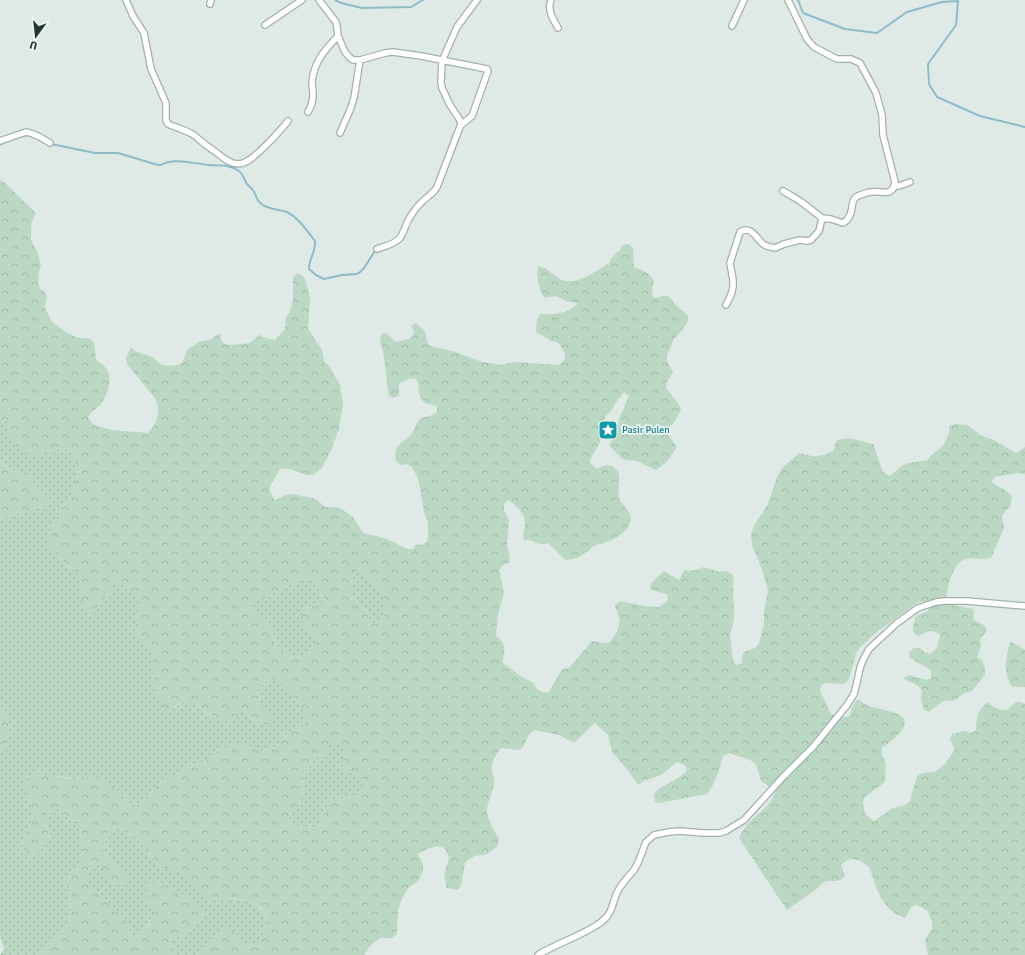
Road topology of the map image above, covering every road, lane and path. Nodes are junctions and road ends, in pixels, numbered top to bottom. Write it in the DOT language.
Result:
graph roads {
  1 [pos="126,0"];
  2 [pos="302,0"];
  3 [pos="319,0"];
  4 [pos="477,0"];
  5 [pos="550,0"];
  6 [pos="744,0"];
  7 [pos="788,0"];
  8 [pos="266,25"];
  9 [pos="732,26"];
  10 [pos="558,28"];
  11 [pos="338,36"];
  12 [pos="360,60"];
  13 [pos="442,61"];
  14 [pos="308,112"];
  15 [pos="288,121"];
  16 [pos="461,125"];
  17 [pos="340,133"];
  18 [pos="0,141"];
  19 [pos="50,143"];
  20 [pos="910,182"];
  21 [pos="894,186"];
  22 [pos="783,191"];
  23 [pos="822,218"];
  24 [pos="376,249"];
  25 [pos="726,304"];
  26 [pos="1025,606"];
  27 [pos="538,955"];
  1 -- 15 [label="street"];
  2 -- 8 [label="street"];
  3 -- 11 [label="street"];
  4 -- 13 [label="street"];
  5 -- 10 [label="street"];
  6 -- 9 [label="street"];
  7 -- 21 [label="street"];
  11 -- 12 [label="street"];
  11 -- 14 [label="street"];
  12 -- 13 [label="street"];
  12 -- 17 [label="street"];
  13 -- 16 [label="street"];
  13 -- 16 [label="street"];
  16 -- 24 [label="street"];
  18 -- 19 [label="street"];
  20 -- 21 [label="street"];
  21 -- 23 [label="street"];
  22 -- 23 [label="street"];
  23 -- 25 [label="street"];
  26 -- 27 [label="street"];
}
